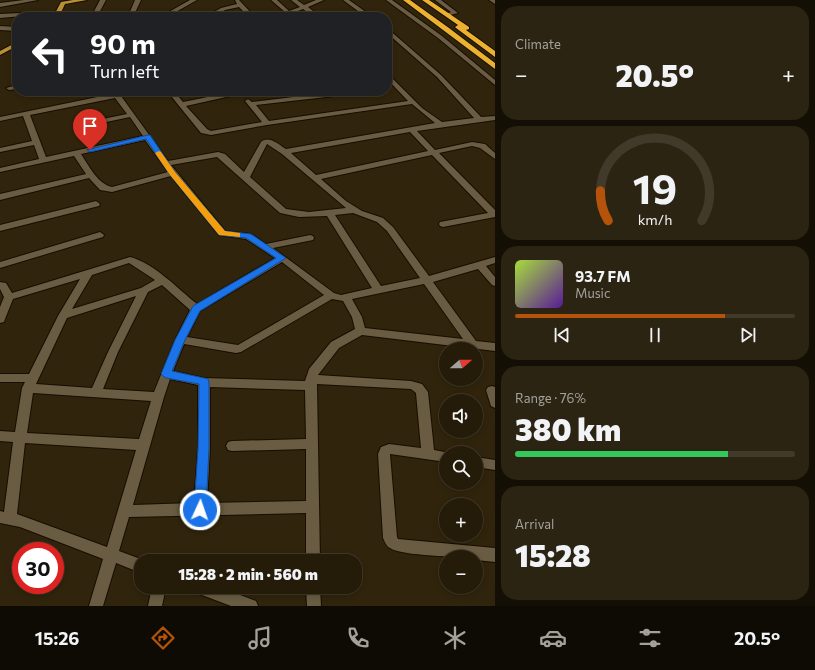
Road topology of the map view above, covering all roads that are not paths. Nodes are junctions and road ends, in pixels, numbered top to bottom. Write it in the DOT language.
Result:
graph roads {
  1 [pos="84,0"];
  2 [pos="103,0"];
  3 [pos="138,0"];
  4 [pos="194,0"];
  5 [pos="274,0"];
  6 [pos="294,0"];
  7 [pos="321,0"];
  8 [pos="346,0"];
  9 [pos="389,0"];
  10 [pos="406,0"];
  11 [pos="411,0"];
  12 [pos="418,0"];
  13 [pos="424,0"];
  14 [pos="441,0"];
  15 [pos="492,0"];
  16 [pos="69,1"];
  17 [pos="238,2"];
  18 [pos="495,2"];
  19 [pos="0,5"];
  20 [pos="29,6"];
  21 [pos="304,7"];
  22 [pos="59,12"];
  23 [pos="96,12"];
  24 [pos="133,12"];
  25 [pos="172,12"];
  26 [pos="217,12"];
  27 [pos="247,12"];
  28 [pos="288,12"];
  29 [pos="292,12"];
  30 [pos="311,12"];
  31 [pos="363,12"];
  32 [pos="448,15"];
  33 [pos="0,16"];
  34 [pos="0,28"];
  35 [pos="12,28"];
  36 [pos="392,34"];
  37 [pos="12,47"];
  38 [pos="495,49"];
  39 [pos="0,53"];
  40 [pos="495,55"];
  41 [pos="495,61"];
  42 [pos="495,67"];
  43 [pos="392,80"];
  44 [pos="495,84"];
  45 [pos="398,86"];
  46 [pos="392,87"];
  47 [pos="9,88"];
  48 [pos="12,88"];
  49 [pos="112,96"];
  50 [pos="118,96"];
  51 [pos="174,96"];
  52 [pos="221,96"];
  53 [pos="244,96"];
  54 [pos="318,96"];
  55 [pos="413,102"];
  56 [pos="181,104"];
  57 [pos="250,104"];
  58 [pos="26,114"];
  59 [pos="131,115"];
  60 [pos="495,118"];
  61 [pos="0,119"];
  62 [pos="480,120"];
  63 [pos="267,123"];
  64 [pos="441,124"];
  65 [pos="81,126"];
  66 [pos="410,129"];
  67 [pos="148,137"];
  68 [pos="36,142"];
  69 [pos="0,150"];
  70 [pos="285,152"];
  71 [pos="434,152"];
  72 [pos="76,153"];
  73 [pos="495,157"];
  74 [pos="43,160"];
  75 [pos="166,164"];
  76 [pos="0,170"];
  77 [pos="173,173"];
  78 [pos="91,175"];
  79 [pos="246,176"];
  80 [pos="315,178"];
  81 [pos="0,197"];
  82 [pos="96,204"];
  83 [pos="354,210"];
  84 [pos="329,212"];
  85 [pos="495,214"];
  86 [pos="443,224"];
  87 [pos="0,228"];
  88 [pos="100,235"];
  89 [pos="310,238"];
  90 [pos="265,247"];
  91 [pos="282,258"];
  92 [pos="495,260"];
  93 [pos="0,265"];
  94 [pos="480,265"];
  95 [pos="88,273"];
  96 [pos="427,280"];
  97 [pos="162,281"];
  98 [pos="495,283"];
  99 [pos="0,285"];
  100 [pos="144,290"];
  101 [pos="379,291"];
  102 [pos="331,295"];
  103 [pos="346,297"];
  104 [pos="5,301"];
  105 [pos="196,309"];
  106 [pos="63,316"];
  107 [pos="0,319"];
  108 [pos="360,331"];
  109 [pos="180,340"];
  110 [pos="449,342"];
  111 [pos="471,342"];
  112 [pos="483,346"];
  113 [pos="495,347"];
  114 [pos="166,374"];
  115 [pos="0,378"];
  116 [pos="204,382"];
  117 [pos="31,383"];
  118 [pos="311,383"];
  119 [pos="492,390"];
  120 [pos="96,391"];
  121 [pos="158,397"];
  122 [pos="495,403"];
  123 [pos="0,436"];
  124 [pos="20,436"];
  125 [pos="312,444"];
  126 [pos="145,445"];
  127 [pos="232,446"];
  128 [pos="428,455"];
  129 [pos="439,456"];
  130 [pos="483,463"];
  131 [pos="495,465"];
  132 [pos="312,507"];
  133 [pos="200,510"];
  134 [pos="124,511"];
  135 [pos="5,518"];
  136 [pos="313,554"];
  137 [pos="111,555"];
  138 [pos="495,555"];
  139 [pos="134,563"];
  140 [pos="158,594"];
  141 [pos="218,594"];
  142 [pos="313,594"];
  143 [pos="96,606"];
  144 [pos="155,606"];
  145 [pos="251,606"];
  146 [pos="314,606"];
  1 -- 16 [label="main road"];
  2 -- 23 [label="street"];
  3 -- 24 [label="street"];
  4 -- 25 [label="street"];
  5 -- 28 [label="street"];
  6 -- 21 [label="street"];
  7 -- 21 [label="street"];
  8 -- 31 [label="street"];
  9 -- 44 [label="street"];
  10 -- 42 [label="highway"];
  11 -- 41 [label="highway"];
  12 -- 40 [label="highway"];
  13 -- 32 [label="highway"];
  14 -- 32 [label="street"];
  15 -- 18 [label="street"];
  16 -- 22 [label="main road"];
  17 -- 26 [label="street"];
  17 -- 27 [label="street"];
  19 -- 20 [label="street"];
  20 -- 33 [label="street"];
  21 -- 29 [label="street"];
  21 -- 30 [label="street"];
  32 -- 38 [label="highway"];
  34 -- 35 [label="street"];
  36 -- 62 [label="street"];
  37 -- 39 [label="main road"];
  43 -- 45 [label="street"];
  45 -- 46 [label="street"];
  45 -- 55 [label="street"];
  47 -- 48 [label="street"];
  49 -- 58 [label="street"];
  50 -- 59 [label="street"];
  51 -- 56 [label="street"];
  52 -- 56 [label="street"];
  53 -- 57 [label="street"];
  54 -- 57 [label="street"];
  55 -- 63 [label="street"];
  55 -- 64 [label="street"];
  56 -- 63 [label="street"];
  57 -- 63 [label="street"];
  58 -- 61 [label="street"];
  58 -- 68 [label="street"];
  59 -- 65 [label="street"];
  59 -- 67 [label="street"];
  60 -- 62 [label="street"];
  62 -- 64 [label="street"];
  64 -- 66 [label="street"];
  66 -- 70 [label="street"];
  66 -- 71 [label="street"];
  67 -- 72 [label="street"];
  67 -- 75 [label="street"];
  68 -- 69 [label="street"];
  68 -- 74 [label="street"];
  70 -- 79 [label="street"];
  70 -- 80 [label="street"];
  71 -- 73 [label="street"];
  71 -- 80 [label="street"];
  71 -- 85 [label="street"];
  72 -- 74 [label="street"];
  72 -- 78 [label="street"];
  74 -- 76 [label="street"];
  75 -- 77 [label="street"];
  75 -- 79 [label="street"];
  77 -- 78 [label="street"];
  77 -- 90 [label="street"];
  78 -- 81 [label="street"];
  79 -- 84 [label="street"];
  80 -- 83 [label="street"];
  82 -- 87 [label="street"];
  83 -- 84 [label="street"];
  83 -- 96 [label="street"];
  84 -- 101 [label="street"];
  85 -- 86 [label="street"];
  88 -- 93 [label="street"];
  89 -- 90 [label="street"];
  90 -- 91 [label="street"];
  91 -- 102 [label="street"];
  91 -- 105 [label="street"];
  92 -- 94 [label="street"];
  94 -- 96 [label="street"];
  94 -- 98 [label="street"];
  95 -- 97 [label="street"];
  95 -- 104 [label="street"];
  95 -- 106 [label="street"];
  96 -- 101 [label="street"];
  96 -- 111 [label="street"];
  97 -- 100 [label="street"];
  97 -- 105 [label="street"];
  99 -- 104 [label="street"];
  100 -- 106 [label="street"];
  100 -- 120 [label="street"];
  101 -- 103 [label="street"];
  102 -- 103 [label="street"];
  102 -- 109 [label="street"];
  103 -- 108 [label="street"];
  104 -- 107 [label="street"];
  105 -- 109 [label="street"];
  106 -- 117 [label="street"];
  108 -- 110 [label="street"];
  108 -- 118 [label="street"];
  109 -- 114 [label="street"];
  112 -- 113 [label="street"];
  114 -- 116 [label="street"];
  114 -- 121 [label="street"];
  115 -- 117 [label="street"];
  116 -- 118 [label="street"];
  116 -- 133 [label="street"];
  117 -- 120 [label="street"];
  117 -- 124 [label="street"];
  118 -- 125 [label="street"];
  118 -- 128 [label="street"];
  119 -- 122 [label="street"];
  120 -- 121 [label="street"];
  121 -- 126 [label="street"];
  123 -- 124 [label="street"];
  124 -- 126 [label="street"];
  124 -- 135 [label="street"];
  125 -- 127 [label="street"];
  125 -- 132 [label="street"];
  126 -- 134 [label="street"];
  128 -- 129 [label="street"];
  128 -- 138 [label="street"];
  130 -- 131 [label="street"];
  132 -- 133 [label="street"];
  132 -- 136 [label="street"];
  133 -- 134 [label="street"];
  134 -- 137 [label="street"];
  135 -- 137 [label="street"];
  137 -- 139 [label="street"];
  137 -- 143 [label="street"];
  140 -- 144 [label="street"];
  141 -- 145 [label="street"];
  142 -- 146 [label="street"];
}
